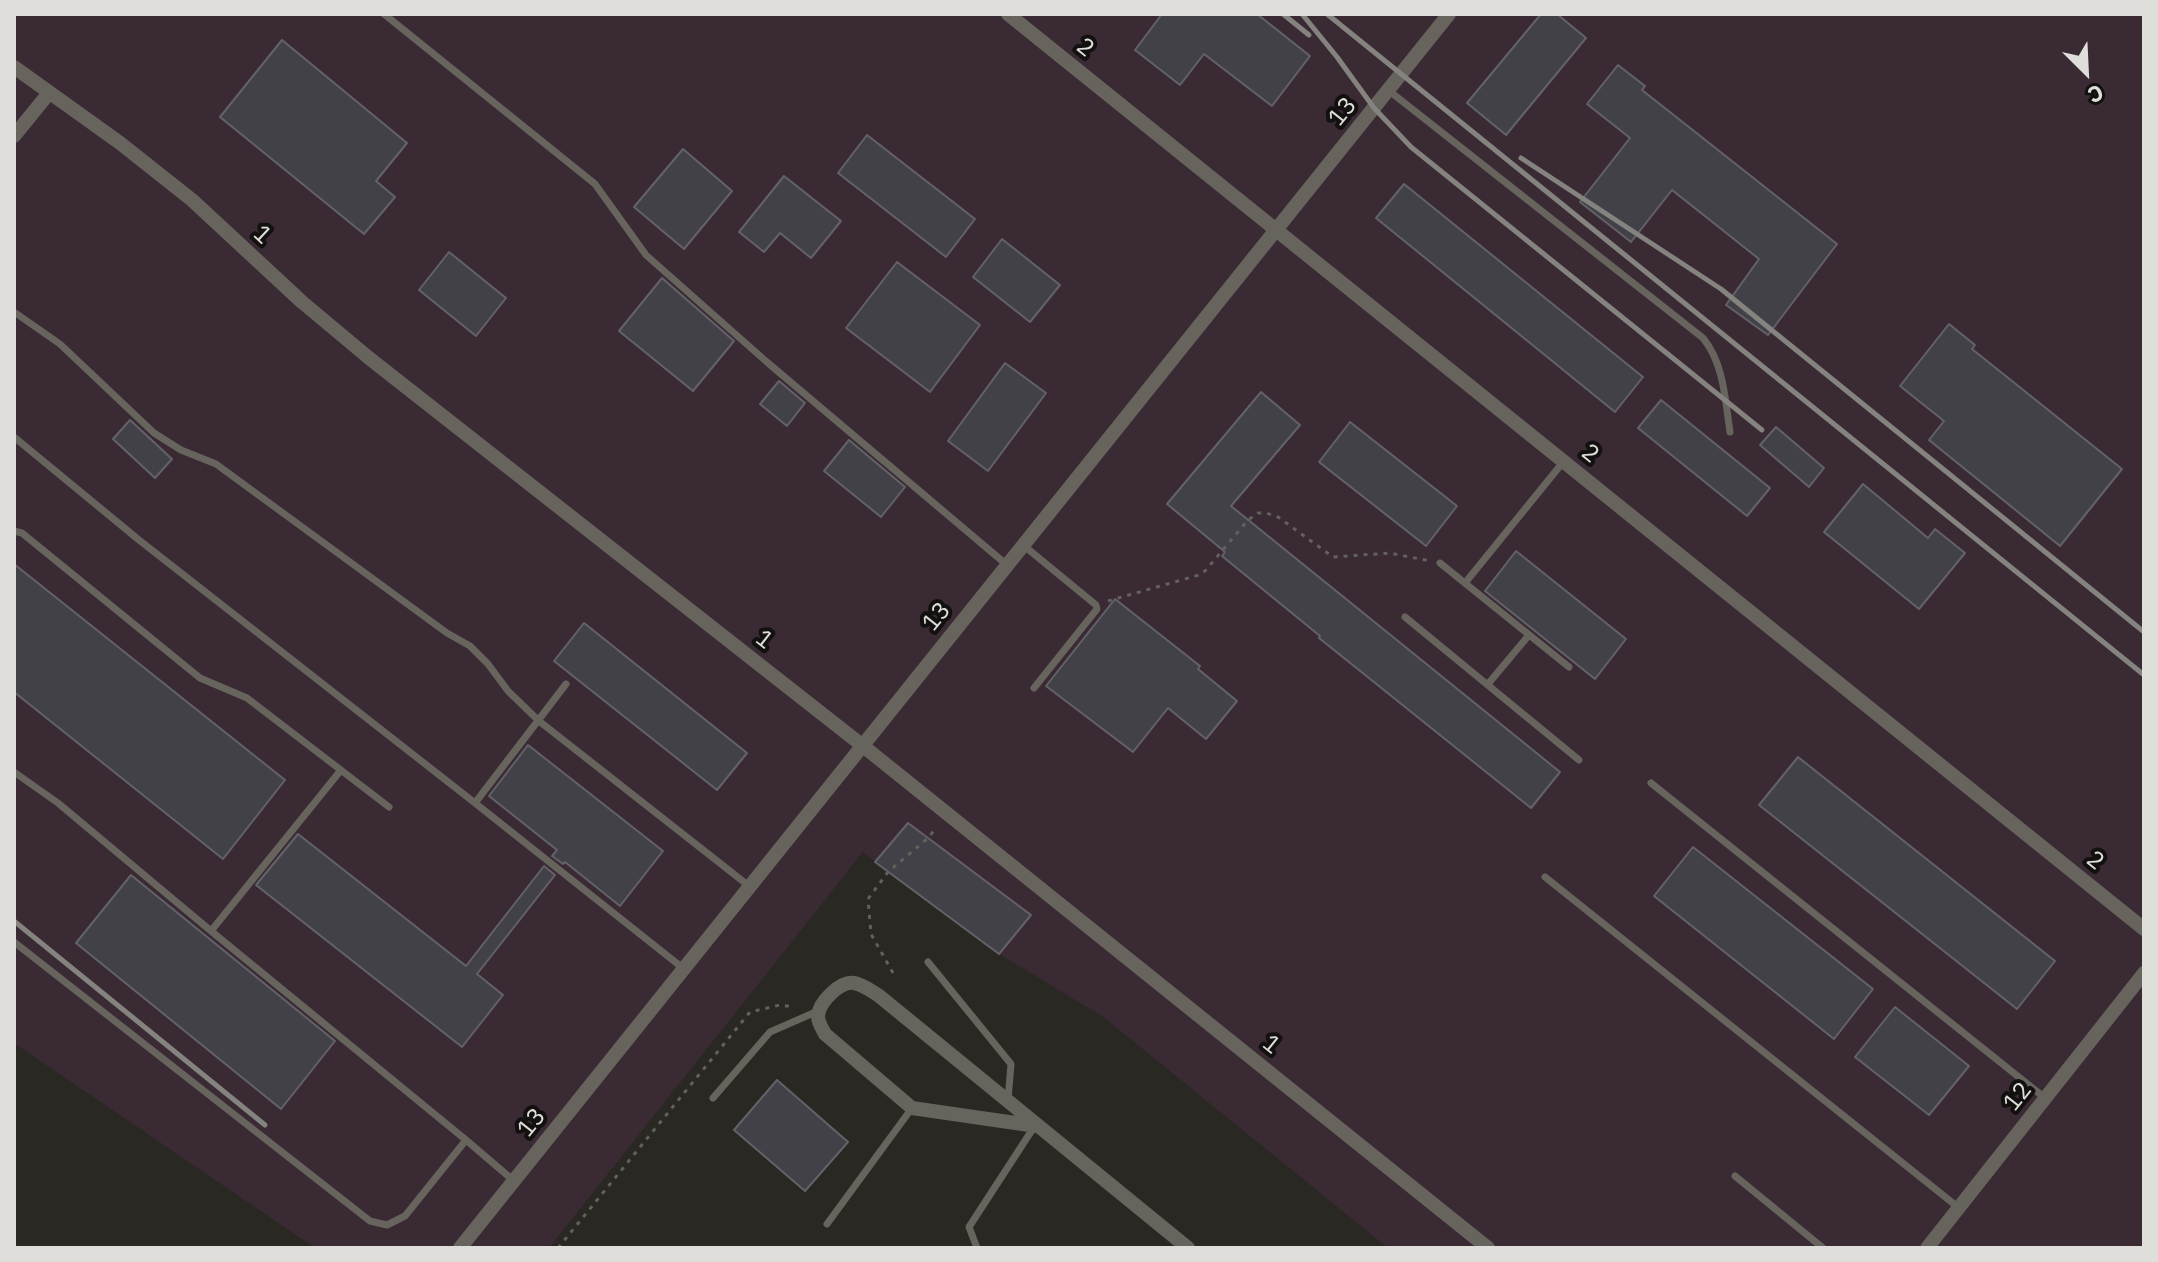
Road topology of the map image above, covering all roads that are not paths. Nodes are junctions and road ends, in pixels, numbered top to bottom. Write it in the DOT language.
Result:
graph roads {
  1 [pos="384,14"];
  2 [pos="1008,14"];
  3 [pos="1449,14"];
  4 [pos="14,67"];
  5 [pos="1388,90"];
  6 [pos="49,93"];
  7 [pos="14,136"];
  8 [pos="1276,229"];
  9 [pos="15,314"];
  10 [pos="1730,432"];
  11 [pos="14,437"];
  12 [pos="1564,461"];
  13 [pos="14,531"];
  14 [pos="1023,545"];
  15 [pos="1440,563"];
  16 [pos="1007,565"];
  17 [pos="1465,583"];
  18 [pos="1405,617"];
  19 [pos="1529,635"];
  20 [pos="1569,667"];
  21 [pos="566,684"];
  22 [pos="1488,684"];
  23 [pos="1034,688"];
  24 [pos="539,721"];
  25 [pos="863,746"];
  26 [pos="1579,760"];
  27 [pos="341,770"];
  28 [pos="14,772"];
  29 [pos="1651,783"];
  30 [pos="475,803"];
  31 [pos="389,807"];
  32 [pos="1545,877"];
  33 [pos="750,886"];
  34 [pos="2144,929"];
  35 [pos="211,931"];
  36 [pos="14,942"];
  37 [pos="928,962"];
  38 [pos="684,969"];
  39 [pos="2144,973"];
  40 [pos="818,1011"];
  41 [pos="713,1098"];
  42 [pos="2045,1098"];
  43 [pos="1008,1100"];
  44 [pos="912,1108"];
  45 [pos="1036,1126"];
  46 [pos="466,1140"];
  47 [pos="1735,1176"];
  48 [pos="514,1181"];
  49 [pos="1959,1208"];
  50 [pos="827,1224"];
  51 [pos="460,1248"];
  52 [pos="977,1248"];
  53 [pos="1188,1248"];
  54 [pos="1488,1248"];
  55 [pos="1823,1248"];
  56 [pos="1927,1248"];
  1 -- 16 [label="lane"];
  2 -- 8 [label="street, 2"];
  3 -- 5 [label="street, 13"];
  4 -- 6 [label="street, 1"];
  5 -- 8 [label="street, 13"];
  5 -- 10 [label="lane"];
  6 -- 7 [label="street"];
  6 -- 25 [label="street, 1"];
  8 -- 12 [label="street, 2"];
  8 -- 14 [label="street, 13"];
  9 -- 24 [label="lane"];
  11 -- 30 [label="lane"];
  12 -- 17 [label="lane"];
  12 -- 34 [label="street, 2"];
  13 -- 27 [label="lane"];
  14 -- 16 [label="street, 13"];
  14 -- 23 [label="lane"];
  15 -- 17 [label="lane"];
  16 -- 25 [label="street, 13"];
  17 -- 19 [label="lane"];
  18 -- 22 [label="lane"];
  19 -- 20 [label="lane"];
  19 -- 22 [label="lane"];
  21 -- 24 [label="lane"];
  22 -- 26 [label="lane"];
  24 -- 30 [label="lane"];
  24 -- 33 [label="lane"];
  25 -- 33 [label="street, 13"];
  25 -- 54 [label="street, 1"];
  27 -- 31 [label="lane"];
  27 -- 35 [label="lane"];
  28 -- 35 [label="lane"];
  29 -- 42 [label="lane"];
  30 -- 38 [label="lane"];
  32 -- 49 [label="lane"];
  33 -- 38 [label="street, 13"];
  35 -- 46 [label="lane"];
  36 -- 46 [label="lane"];
  37 -- 43 [label="lane"];
  38 -- 48 [label="street, 13"];
  39 -- 42 [label="street, 12"];
  40 -- 41 [label="lane"];
  40 -- 43 [label="street"];
  40 -- 44 [label="street"];
  42 -- 49 [label="street, 12"];
  43 -- 45 [label="street"];
  44 -- 45 [label="street"];
  44 -- 50 [label="lane"];
  45 -- 52 [label="lane"];
  45 -- 53 [label="street"];
  46 -- 48 [label="lane"];
  47 -- 55 [label="lane"];
  48 -- 51 [label="street, 13"];
  49 -- 56 [label="street, 12"];
}
